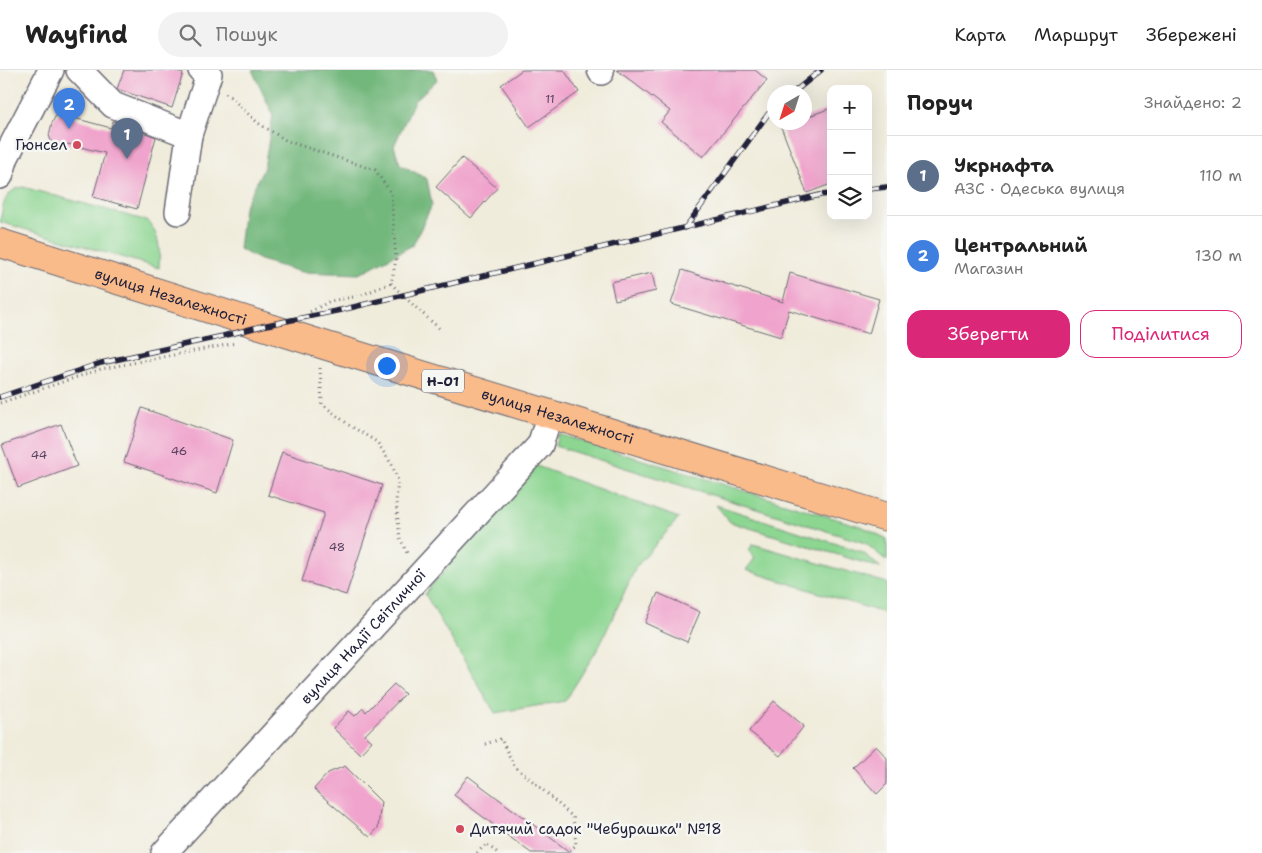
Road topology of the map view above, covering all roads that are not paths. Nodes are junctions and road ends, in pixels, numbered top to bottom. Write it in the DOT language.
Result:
graph roads {
  1 [pos="51,70"];
  2 [pos="79,70"];
  3 [pos="205,72"];
  4 [pos="189,134"];
  5 [pos="0,176"];
  6 [pos="178,212"];
  7 [pos="0,244"];
  8 [pos="550,414"];
  9 [pos="887,517"];
  10 [pos="164,853"];
  1 -- 5 [label="street"];
  2 -- 4 [label="street"];
  3 -- 4 [label="street"];
  4 -- 6 [label="street"];
  7 -- 8 [label="main road, вулиця Незалежності / Н-01"];
  8 -- 9 [label="main road, вулиця Незалежності / Н-01"];
  8 -- 10 [label="street, вулиця Надії Світличної"];
}
